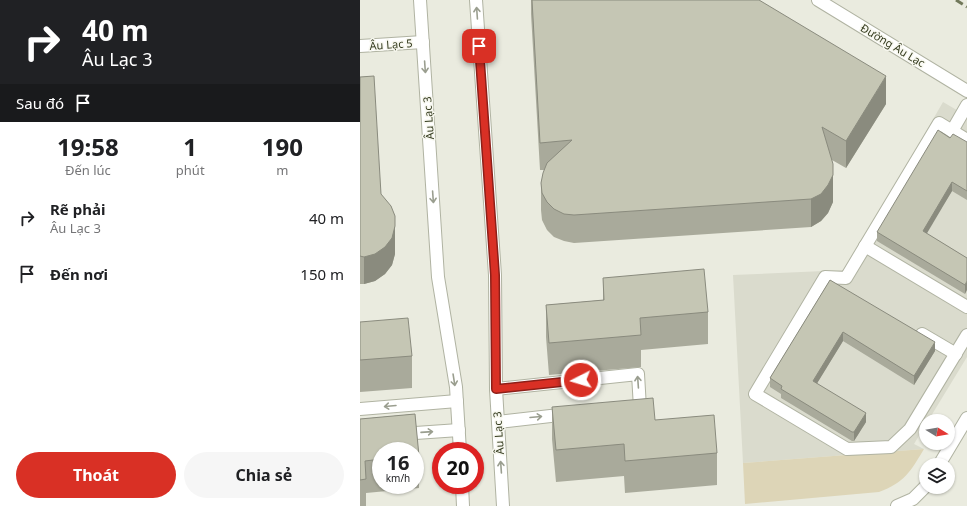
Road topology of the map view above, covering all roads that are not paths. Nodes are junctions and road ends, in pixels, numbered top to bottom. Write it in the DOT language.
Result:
graph roads {
  1 [pos="420,0"];
  2 [pos="476,0"];
  3 [pos="818,0"];
  4 [pos="423,42"];
  5 [pos="360,46"];
  6 [pos="967,91"];
  7 [pos="967,105"];
  8 [pos="952,131"];
  9 [pos="967,140"];
  10 [pos="865,246"];
  11 [pos="825,277"];
  12 [pos="846,289"];
  13 [pos="967,307"];
  14 [pos="914,330"];
  15 [pos="967,335"];
  16 [pos="956,354"];
  17 [pos="496,389"];
  18 [pos="456,401"];
  19 [pos="360,409"];
  20 [pos="624,409"];
  21 [pos="577,414"];
  22 [pos="925,414"];
  23 [pos="967,418"];
  24 [pos="498,422"];
  25 [pos="919,423"];
  26 [pos="458,430"];
  27 [pos="955,434"];
  28 [pos="389,435"];
  29 [pos="459,442"];
  30 [pos="919,493"];
  31 [pos="462,494"];
  32 [pos="463,506"];
  33 [pos="503,506"];
  34 [pos="897,506"];
  1 -- 4 [label="street, Âu Lạc 3"];
  17 -- 2 [label="street, Âu Lạc 3, one-way"];
  3 -- 6 [label="street, Đường Âu Lạc"];
  4 -- 5 [label="street, Âu Lạc 5"];
  4 -- 18 [label="street, Âu Lạc 3, one-way"];
  7 -- 8 [label="street"];
  8 -- 9 [label="street"];
  8 -- 10 [label="street"];
  10 -- 11 [label="street"];
  10 -- 13 [label="street"];
  11 -- 12 [label="street"];
  11 -- 25 [label="street"];
  14 -- 16 [label="street"];
  15 -- 16 [label="street"];
  16 -- 22 [label="street"];
  20 -- 17 [label="street, one-way"];
  17 -- 24 [label="street, Âu Lạc 3"];
  18 -- 19 [label="street, one-way"];
  18 -- 26 [label="street, Âu Lạc 3"];
  24 -- 21 [label="street, one-way"];
  23 -- 27 [label="street"];
  33 -- 24 [label="street, Âu Lạc 3, one-way"];
  28 -- 26 [label="street, one-way"];
  26 -- 29 [label="street, Âu Lạc 3"];
  30 -- 34 [label="street"];
  31 -- 32 [label="street"];
}
